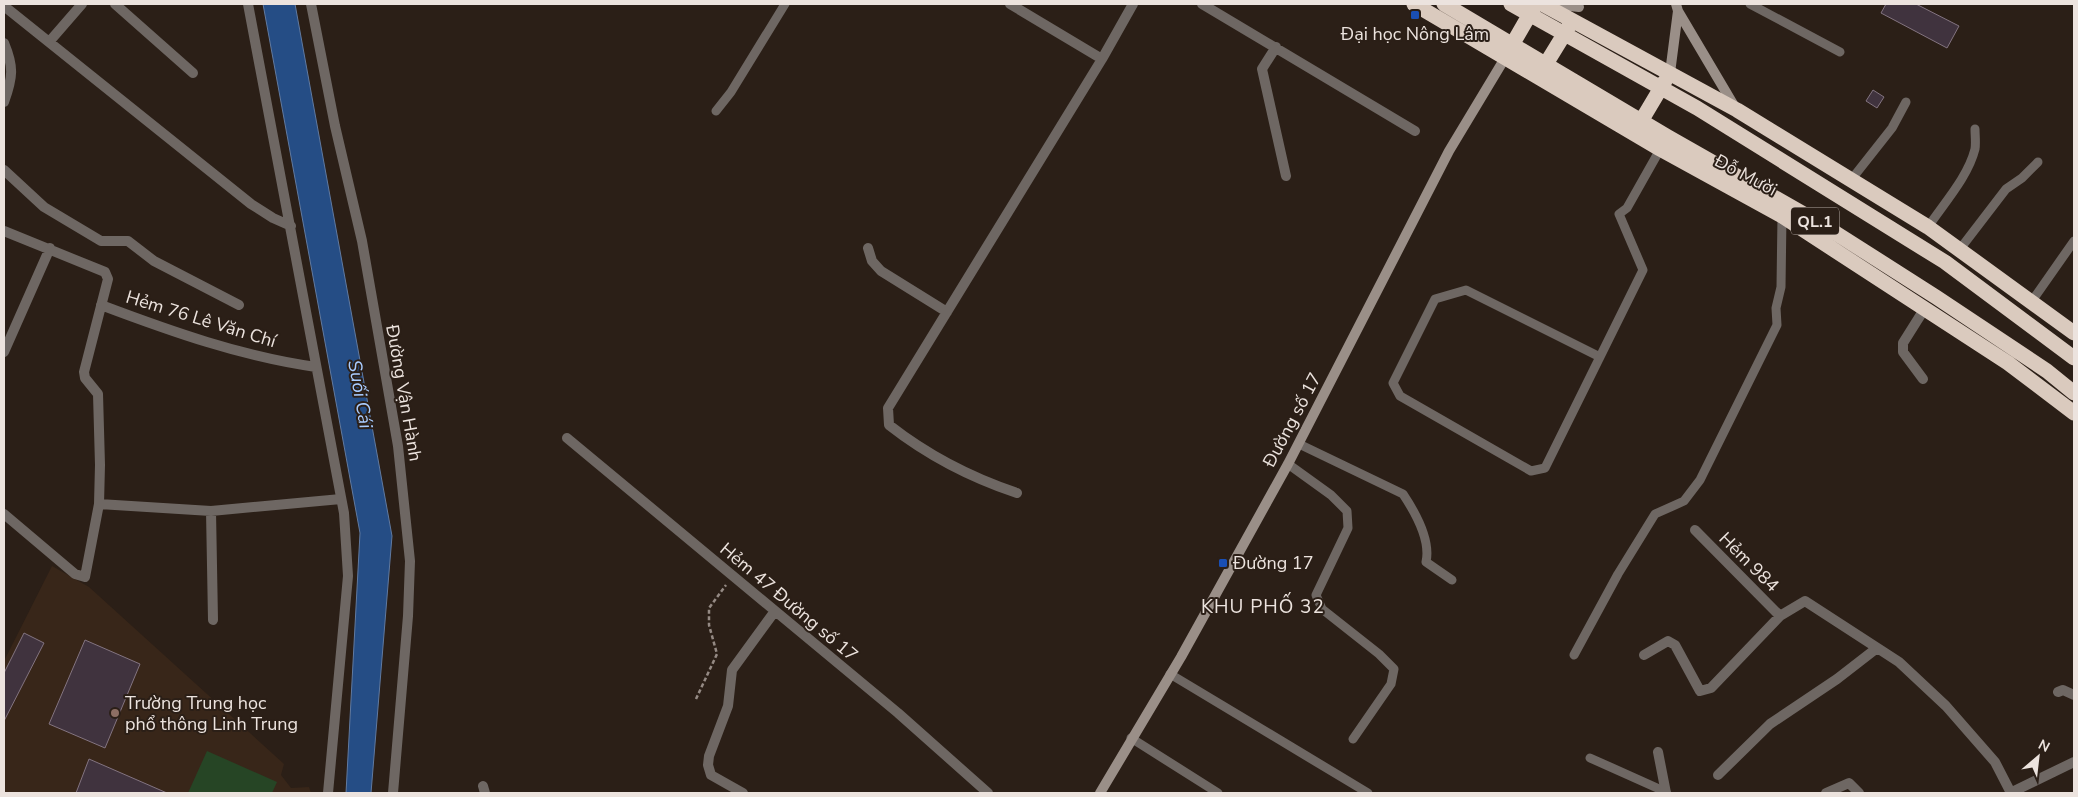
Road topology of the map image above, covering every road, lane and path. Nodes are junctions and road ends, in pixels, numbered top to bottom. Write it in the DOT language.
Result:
graph roads {
  1 [pos="82,4"];
  2 [pos="115,4"];
  3 [pos="248,4"];
  4 [pos="311,4"];
  5 [pos="785,4"];
  6 [pos="1010,4"];
  7 [pos="1133,4"];
  8 [pos="1202,4"];
  9 [pos="1414,4"];
  10 [pos="1444,4"];
  11 [pos="1511,4"];
  12 [pos="1542,4"];
  13 [pos="1553,4"];
  14 [pos="1750,4"];
  15 [pos="4,6"];
  16 [pos="1677,7"];
  17 [pos="1533,9"];
  18 [pos="1577,10"];
  19 [pos="1563,35"];
  20 [pos="49,42"];
  21 [pos="4,43"];
  22 [pos="1512,44"];
  23 [pos="1276,48"];
  24 [pos="1840,52"];
  25 [pos="1505,58"];
  26 [pos="1102,59"];
  27 [pos="1546,64"];
  28 [pos="193,73"];
  29 [pos="1670,73"];
  30 [pos="1538,78"];
  31 [pos="1661,89"];
  32 [pos="4,102"];
  33 [pos="1906,102"];
  34 [pos="1737,110"];
  35 [pos="716,111"];
  36 [pos="1637,127"];
  37 [pos="1975,129"];
  38 [pos="1415,131"];
  39 [pos="1664,143"];
  40 [pos="2038,162"];
  41 [pos="4,170"];
  42 [pos="1286,176"];
  43 [pos="1851,180"];
  44 [pos="1782,216"];
  45 [pos="291,226"];
  46 [pos="1928,227"];
  47 [pos="4,231"];
  48 [pos="2074,241"];
  49 [pos="50,248"];
  50 [pos="868,248"];
  51 [pos="1960,249"];
  52 [pos="2032,301"];
  53 [pos="101,305"];
  54 [pos="239,305"];
  55 [pos="1925,308"];
  56 [pos="947,312"];
  57 [pos="2074,333"];
  58 [pos="4,352"];
  59 [pos="1600,357"];
  60 [pos="2074,358"];
  61 [pos="316,367"];
  62 [pos="1923,379"];
  63 [pos="2074,393"];
  64 [pos="2074,413"];
  65 [pos="567,438"];
  66 [pos="1300,444"];
  67 [pos="1288,464"];
  68 [pos="1017,493"];
  69 [pos="341,499"];
  70 [pos="99,504"];
  71 [pos="211,511"];
  72 [pos="4,514"];
  73 [pos="1695,530"];
  74 [pos="733,576"];
  75 [pos="1452,580"];
  76 [pos="775,611"];
  77 [pos="1780,616"];
  78 [pos="213,620"];
  79 [pos="1877,648"];
  80 [pos="1574,655"];
  81 [pos="1644,655"];
  82 [pos="1170,674"];
  83 [pos="2058,692"];
  84 [pos="2074,695"];
  85 [pos="696,699"];
  86 [pos="1131,738"];
  87 [pos="1353,739"];
  88 [pos="1658,752"];
  89 [pos="1590,758"];
  90 [pos="2074,762"];
  91 [pos="1718,775"];
  92 [pos="2030,789"];
  93 [pos="328,793"];
  94 [pos="393,793"];
  95 [pos="743,793"];
  96 [pos="988,793"];
  97 [pos="1100,793"];
  98 [pos="1218,793"];
  99 [pos="1368,793"];
  100 [pos="1666,793"];
  101 [pos="1826,793"];
  102 [pos="1859,793"];
  103 [pos="2010,793"];
  1 -- 20 [label="street"];
  2 -- 28 [label="street"];
  3 -- 45 [label="street"];
  4 -- 94 [label="street, Đường Vận Hành"];
  5 -- 35 [label="lane"];
  6 -- 26 [label="street"];
  7 -- 26 [label="street"];
  8 -- 23 [label="street"];
  9 -- 25 [label="highway, Đỗ Mười / QL.1"];
  10 -- 22 [label="highway, Đỗ Mười / QL.1"];
  11 -- 17 [label="highway, Đỗ Mười / QL.1"];
  12 -- 18 [label="highway"];
  13 -- 18 [label="street"];
  14 -- 24 [label="lane"];
  15 -- 20 [label="street"];
  16 -- 29 [label="street"];
  16 -- 34 [label="street"];
  17 -- 19 [label="highway, Đỗ Mười / QL.1"];
  17 -- 22 [label="highway"];
  18 -- 19 [label="highway"];
  18 -- 29 [label="highway"];
  19 -- 27 [label="highway"];
  19 -- 31 [label="highway, Đỗ Mười / QL.1"];
  20 -- 45 [label="street"];
  21 -- 32 [label="street"];
  22 -- 25 [label="highway"];
  22 -- 27 [label="highway, Đỗ Mười / QL.1"];
  23 -- 38 [label="street"];
  23 -- 42 [label="street"];
  25 -- 30 [label="highway, Đỗ Mười / QL.1"];
  25 -- 66 [label="street, Đường số 17"];
  26 -- 56 [label="street"];
  27 -- 30 [label="highway"];
  27 -- 36 [label="highway, Đỗ Mười / QL.1"];
  29 -- 31 [label="highway"];
  29 -- 34 [label="highway"];
  30 -- 36 [label="highway, Đỗ Mười / QL.1"];
  31 -- 36 [label="highway"];
  31 -- 60 [label="highway, Đỗ Mười / QL.1"];
  33 -- 43 [label="lane"];
  34 -- 43 [label="highway"];
  36 -- 39 [label="highway, Đỗ Mười / QL.1"];
  37 -- 46 [label="lane"];
  39 -- 44 [label="highway, Đỗ Mười / QL.1"];
  39 -- 59 [label="lane"];
  39 -- 63 [label="highway, Đỗ Mười / QL.1"];
  40 -- 51 [label="lane"];
  41 -- 54 [label="street"];
  43 -- 46 [label="highway"];
  44 -- 55 [label="highway, Đỗ Mười / QL.1"];
  44 -- 80 [label="lane"];
  45 -- 61 [label="street"];
  46 -- 51 [label="highway"];
  47 -- 49 [label="street, Hẻm 76 Lê Văn Chí"];
  48 -- 52 [label="lane"];
  49 -- 53 [label="street, Hẻm 76 Lê Văn Chí"];
  49 -- 58 [label="street"];
  50 -- 56 [label="street"];
  51 -- 52 [label="highway"];
  52 -- 57 [label="highway"];
  53 -- 61 [label="street, Hẻm 76 Lê Văn Chí"];
  53 -- 70 [label="street"];
  55 -- 62 [label="street"];
  55 -- 64 [label="highway, Đỗ Mười / QL.1"];
  56 -- 68 [label="street"];
  59 -- 59 [label="lane"];
  61 -- 69 [label="street"];
  65 -- 74 [label="street, Hẻm 47 Đường số 17"];
  66 -- 67 [label="street, Đường số 17"];
  66 -- 75 [label="lane"];
  67 -- 82 [label="street, Đường số 17"];
  67 -- 87 [label="lane"];
  69 -- 71 [label="street"];
  69 -- 93 [label="street"];
  70 -- 71 [label="street"];
  70 -- 72 [label="street"];
  71 -- 78 [label="street"];
  73 -- 77 [label="street, Hẻm 984"];
  74 -- 76 [label="street, Hẻm 47 Đường số 17"];
  74 -- 85 [label="path"];
  76 -- 95 [label="street"];
  76 -- 96 [label="street, Hẻm 47 Đường số 17"];
  77 -- 79 [label="street"];
  77 -- 81 [label="street"];
  79 -- 91 [label="street"];
  79 -- 103 [label="street"];
  82 -- 86 [label="street, Đường số 17"];
  82 -- 99 [label="lane"];
  83 -- 84 [label="street"];
  86 -- 97 [label="street, Đường số 17"];
  86 -- 98 [label="lane"];
  88 -- 100 [label="street"];
  89 -- 100 [label="lane"];
  90 -- 92 [label="street"];
  92 -- 103 [label="street"];
  101 -- 102 [label="street"];
}
